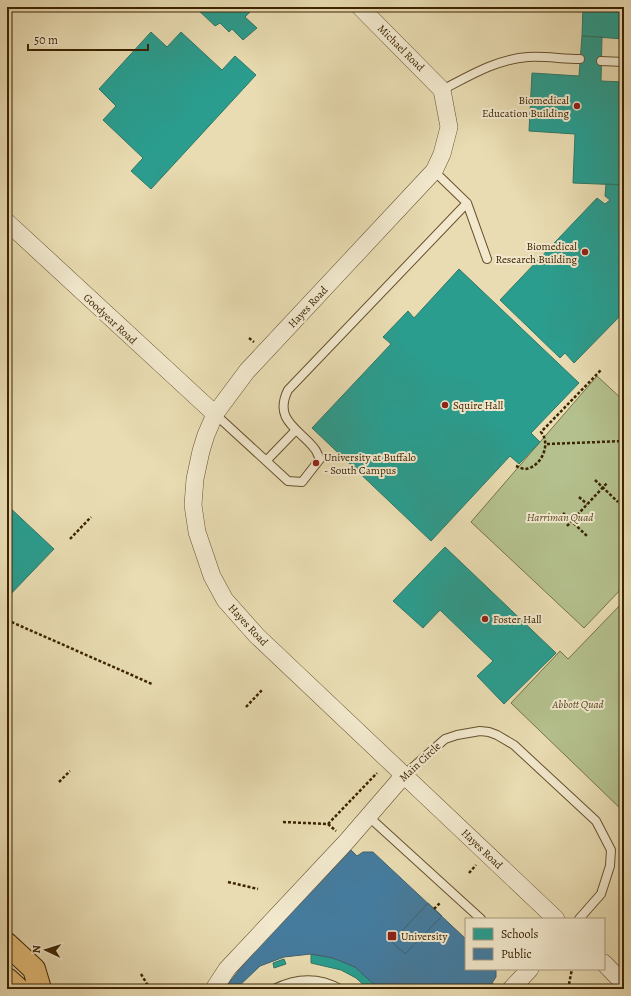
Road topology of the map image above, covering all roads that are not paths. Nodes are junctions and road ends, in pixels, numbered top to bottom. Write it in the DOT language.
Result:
graph roads {
  1 [pos="360,7"];
  2 [pos="580,59"];
  3 [pos="601,61"];
  4 [pos="624,62"];
  5 [pos="442,90"];
  6 [pos="434,171"];
  7 [pos="466,203"];
  8 [pos="7,222"];
  9 [pos="487,259"];
  10 [pos="215,414"];
  11 [pos="295,431"];
  12 [pos="267,460"];
  13 [pos="404,775"];
  14 [pos="369,817"];
  15 [pos="480,918"];
  16 [pos="555,918"];
  17 [pos="580,918"];
  18 [pos="7,944"];
  19 [pos="605,964"];
  20 [pos="7,979"];
  21 [pos="624,984"];
  22 [pos="18,989"];
  23 [pos="40,989"];
  24 [pos="214,989"];
  25 [pos="274,989"];
  26 [pos="340,989"];
  1 -- 5 [label="street, Michael Road"];
  2 -- 5 [label="lane"];
  3 -- 4 [label="lane"];
  5 -- 6 [label="street, Hayes Road"];
  6 -- 7 [label="lane"];
  6 -- 10 [label="street, Hayes Road"];
  7 -- 9 [label="lane"];
  7 -- 11 [label="lane"];
  8 -- 10 [label="street, Goodyear Road"];
  10 -- 12 [label="lane"];
  10 -- 13 [label="street, Hayes Road"];
  11 -- 12 [label="lane"];
  11 -- 12 [label="lane"];
  13 -- 14 [label="street, Main Circle"];
  13 -- 16 [label="street, Hayes Road"];
  13 -- 17 [label="lane, Main Circle"];
  14 -- 15 [label="lane"];
  14 -- 24 [label="street, Main Circle"];
  18 -- 23 [label="main road"];
  19 -- 21 [label="street"];
  20 -- 22 [label="main road"];
  25 -- 26 [label="lane"];
}
